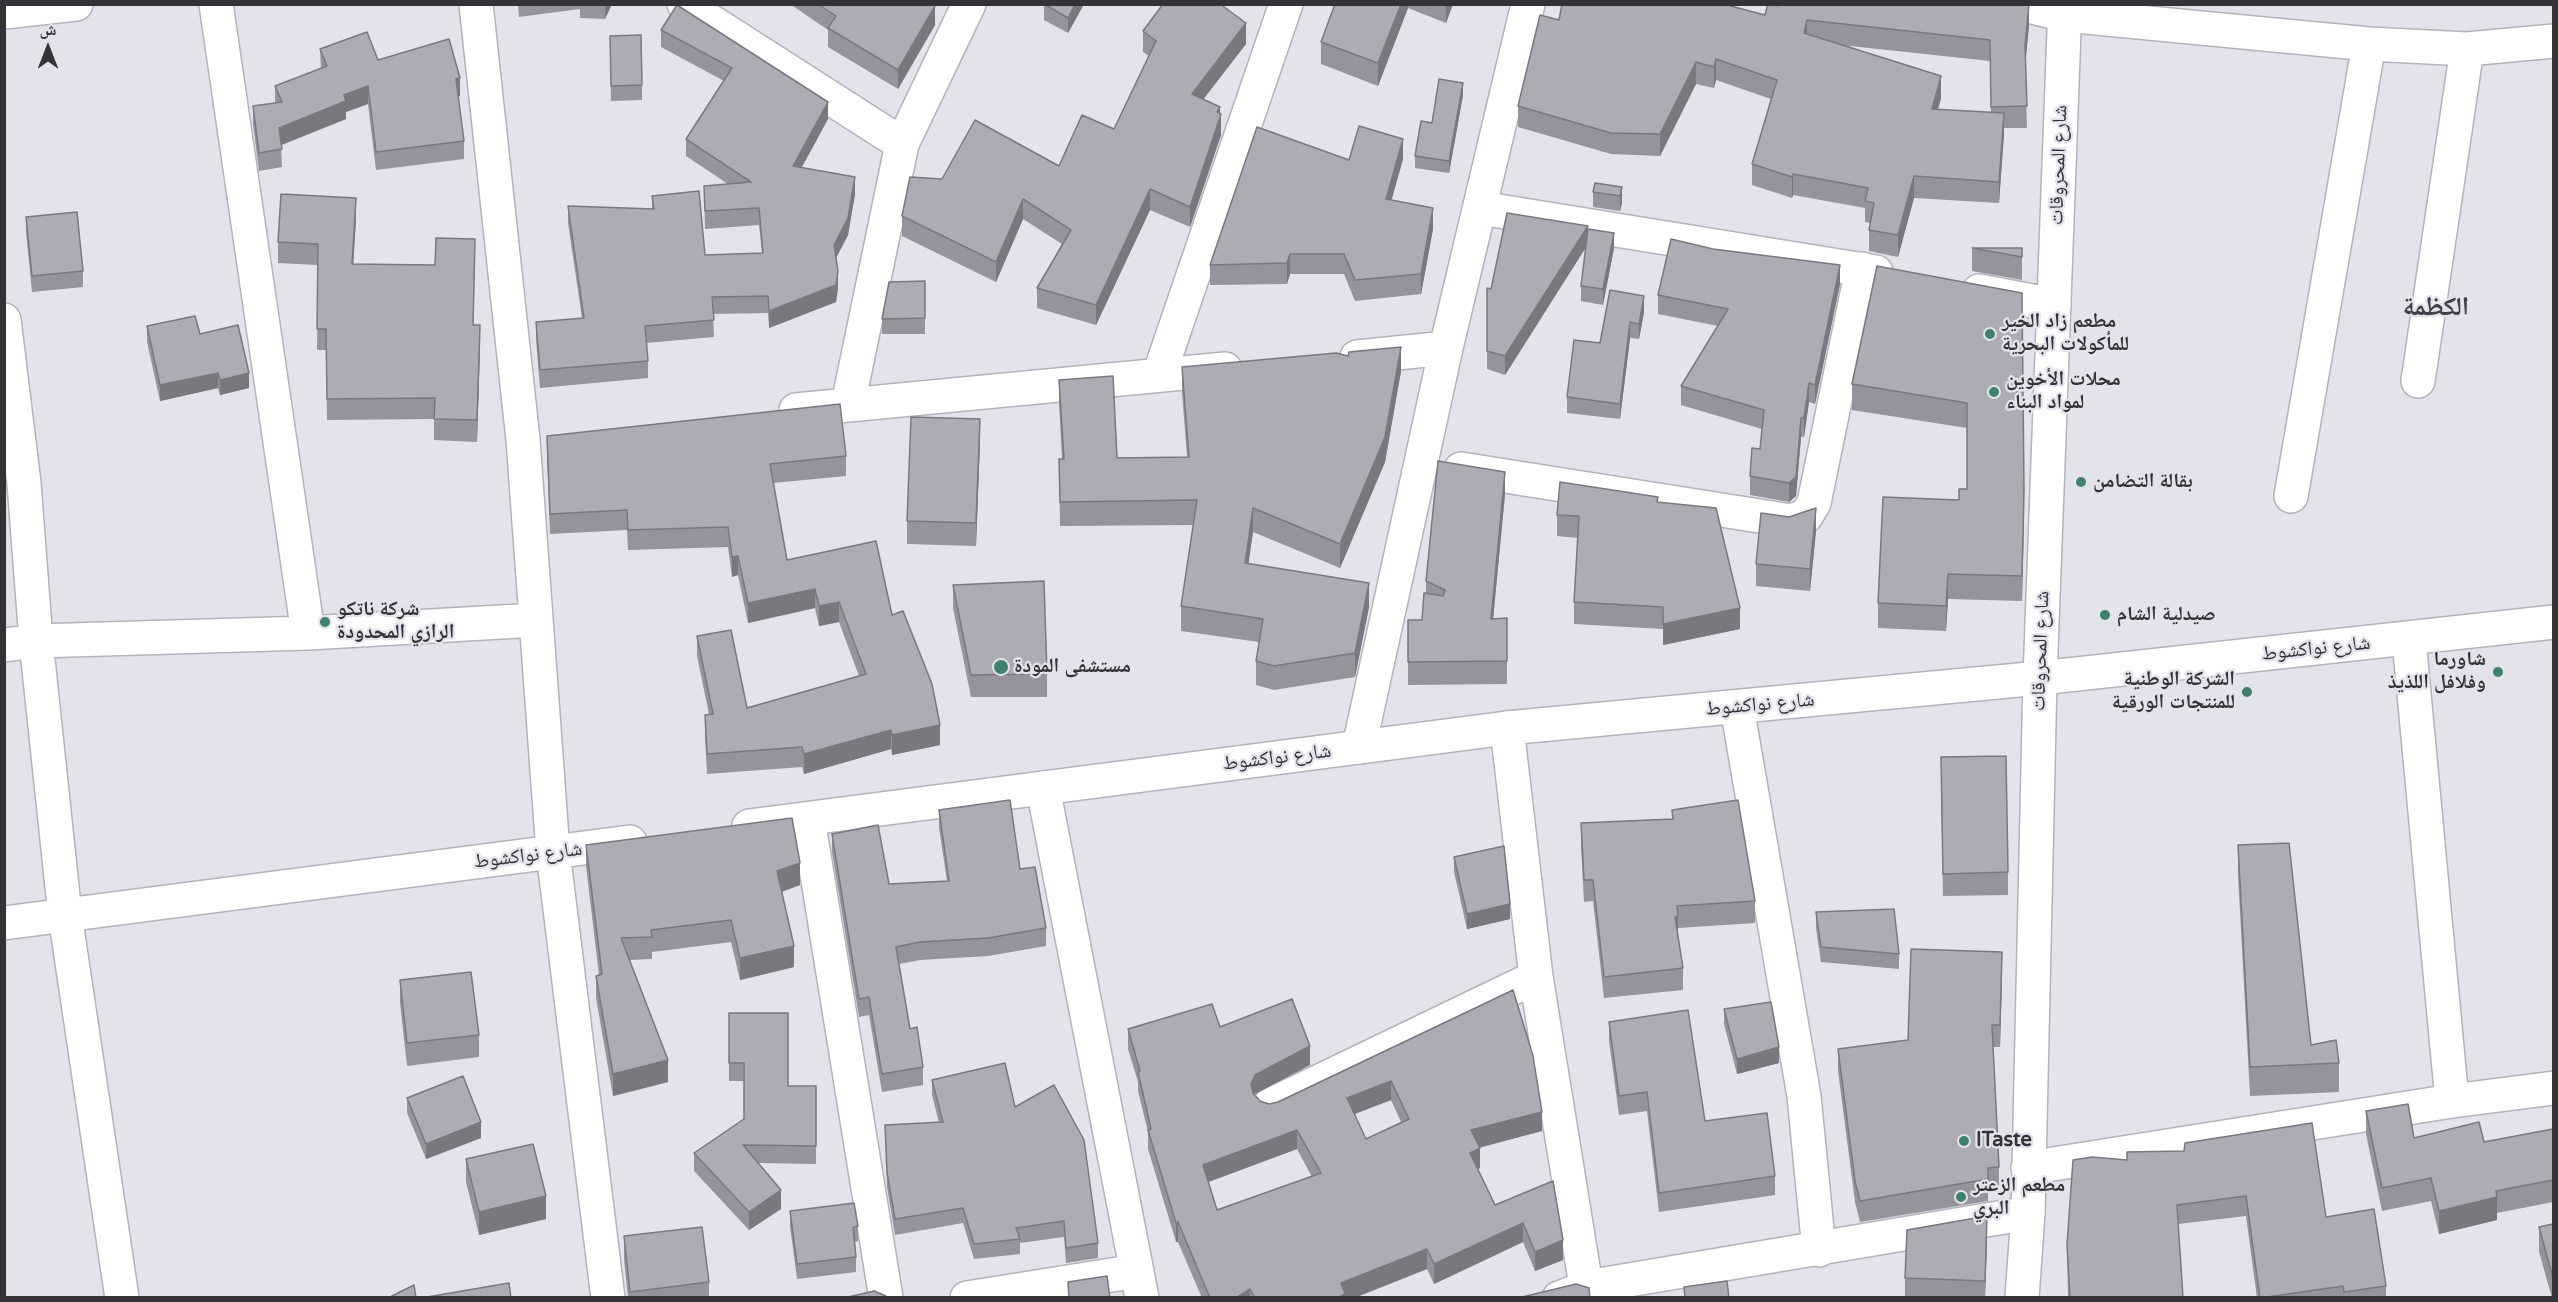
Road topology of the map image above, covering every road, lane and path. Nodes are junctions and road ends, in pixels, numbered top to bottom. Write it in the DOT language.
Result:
graph roads {
  1 [pos="76,4"];
  2 [pos="216,4"];
  3 [pos="477,4"];
  4 [pos="684,4"];
  5 [pos="969,4"];
  6 [pos="1286,4"];
  7 [pos="1528,4"];
  8 [pos="2020,4"];
  9 [pos="2065,10"];
  10 [pos="4,12"];
  11 [pos="2553,41"];
  12 [pos="2369,44"];
  13 [pos="2467,49"];
  14 [pos="902,144"];
  15 [pos="1480,208"];
  16 [pos="1862,269"];
  17 [pos="1907,278"];
  18 [pos="1952,286"];
  19 [pos="2054,305"];
  20 [pos="4,320"];
  21 [pos="1446,348"];
  22 [pos="1331,359"];
  23 [pos="1251,367"];
  24 [pos="1159,375"];
  25 [pos="2418,381"];
  26 [pos="848,404"];
  27 [pos="767,413"];
  28 [pos="558,436"];
  29 [pos="523,440"];
  30 [pos="1421,462"];
  31 [pos="14,484"];
  32 [pos="2291,496"];
  33 [pos="536,620"];
  34 [pos="2553,622"];
  35 [pos="308,633"];
  36 [pos="2409,640"];
  37 [pos="20,643"];
  38 [pos="2040,678"];
  39 [pos="1737,707"];
  40 [pos="1507,728"];
  41 [pos="1359,747"];
  42 [pos="1043,788"];
  43 [pos="808,819"];
  44 [pos="715,831"];
  45 [pos="657,839"];
  46 [pos="553,852"];
  47 [pos="65,915"];
  48 [pos="4,923"];
  49 [pos="1536,977"];
  50 [pos="2553,1088"];
  51 [pos="2452,1101"];
  52 [pos="1270,1105"];
  53 [pos="2028,1168"];
  54 [pos="2028,1213"];
  55 [pos="1819,1250"];
  56 [pos="1139,1284"];
  57 [pos="1578,1294"];
  58 [pos="122,1298"];
  59 [pos="608,1298"];
  60 [pos="886,1298"];
  61 [pos="967,1298"];
  62 [pos="2022,1298"];
  1 -- 10 [label="street"];
  2 -- 35 [label="street"];
  3 -- 29 [label="street"];
  4 -- 14 [label="street"];
  5 -- 14 [label="street"];
  6 -- 24 [label="street"];
  7 -- 15 [label="street"];
  8 -- 9 [label="street"];
  9 -- 12 [label="street"];
  9 -- 19 [label="street, شارع المحروقات"];
  11 -- 13 [label="street"];
  12 -- 13 [label="street"];
  12 -- 32 [label="street"];
  13 -- 25 [label="street"];
  14 -- 26 [label="street"];
  15 -- 16 [label="street"];
  15 -- 21 [label="street"];
  16 -- 17 [label="street"];
  16 -- 30 [label="street"];
  18 -- 19 [label="street"];
  19 -- 38 [label="street, شارع المحروقات"];
  20 -- 31 [label="street"];
  21 -- 22 [label="street"];
  21 -- 30 [label="street"];
  23 -- 24 [label="street"];
  24 -- 26 [label="street"];
  26 -- 27 [label="street"];
  28 -- 29 [label="street"];
  29 -- 33 [label="street"];
  30 -- 41 [label="street"];
  31 -- 37 [label="street"];
  33 -- 35 [label="street"];
  33 -- 46 [label="street"];
  34 -- 36 [label="street, شارع نواكشوط"];
  35 -- 37 [label="street"];
  36 -- 38 [label="street, شارع نواكشوط"];
  36 -- 51 [label="street"];
  37 -- 47 [label="street"];
  38 -- 39 [label="street, شارع نواكشوط"];
  38 -- 53 [label="street, شارع المحروقات"];
  39 -- 40 [label="street, شارع نواكشوط"];
  39 -- 55 [label="street"];
  40 -- 41 [label="street, شارع نواكشوط"];
  40 -- 49 [label="street"];
  41 -- 42 [label="street, شارع نواكشوط"];
  42 -- 43 [label="street, شارع نواكشوط"];
  42 -- 56 [label="street"];
  43 -- 44 [label="street, شارع نواكشوط"];
  43 -- 60 [label="street"];
  45 -- 46 [label="street, شارع نواكشوط"];
  46 -- 47 [label="street, شارع نواكشوط"];
  46 -- 59 [label="street"];
  47 -- 48 [label="street, شارع نواكشوط"];
  47 -- 58 [label="street"];
  49 -- 52 [label="street"];
  49 -- 57 [label="street"];
  50 -- 51 [label="street"];
  51 -- 53 [label="street"];
  53 -- 54 [label="street, شارع المحروقات"];
  54 -- 55 [label="street"];
  54 -- 62 [label="street, شارع المحروقات"];
  55 -- 57 [label="street"];
  56 -- 61 [label="street"];
}
